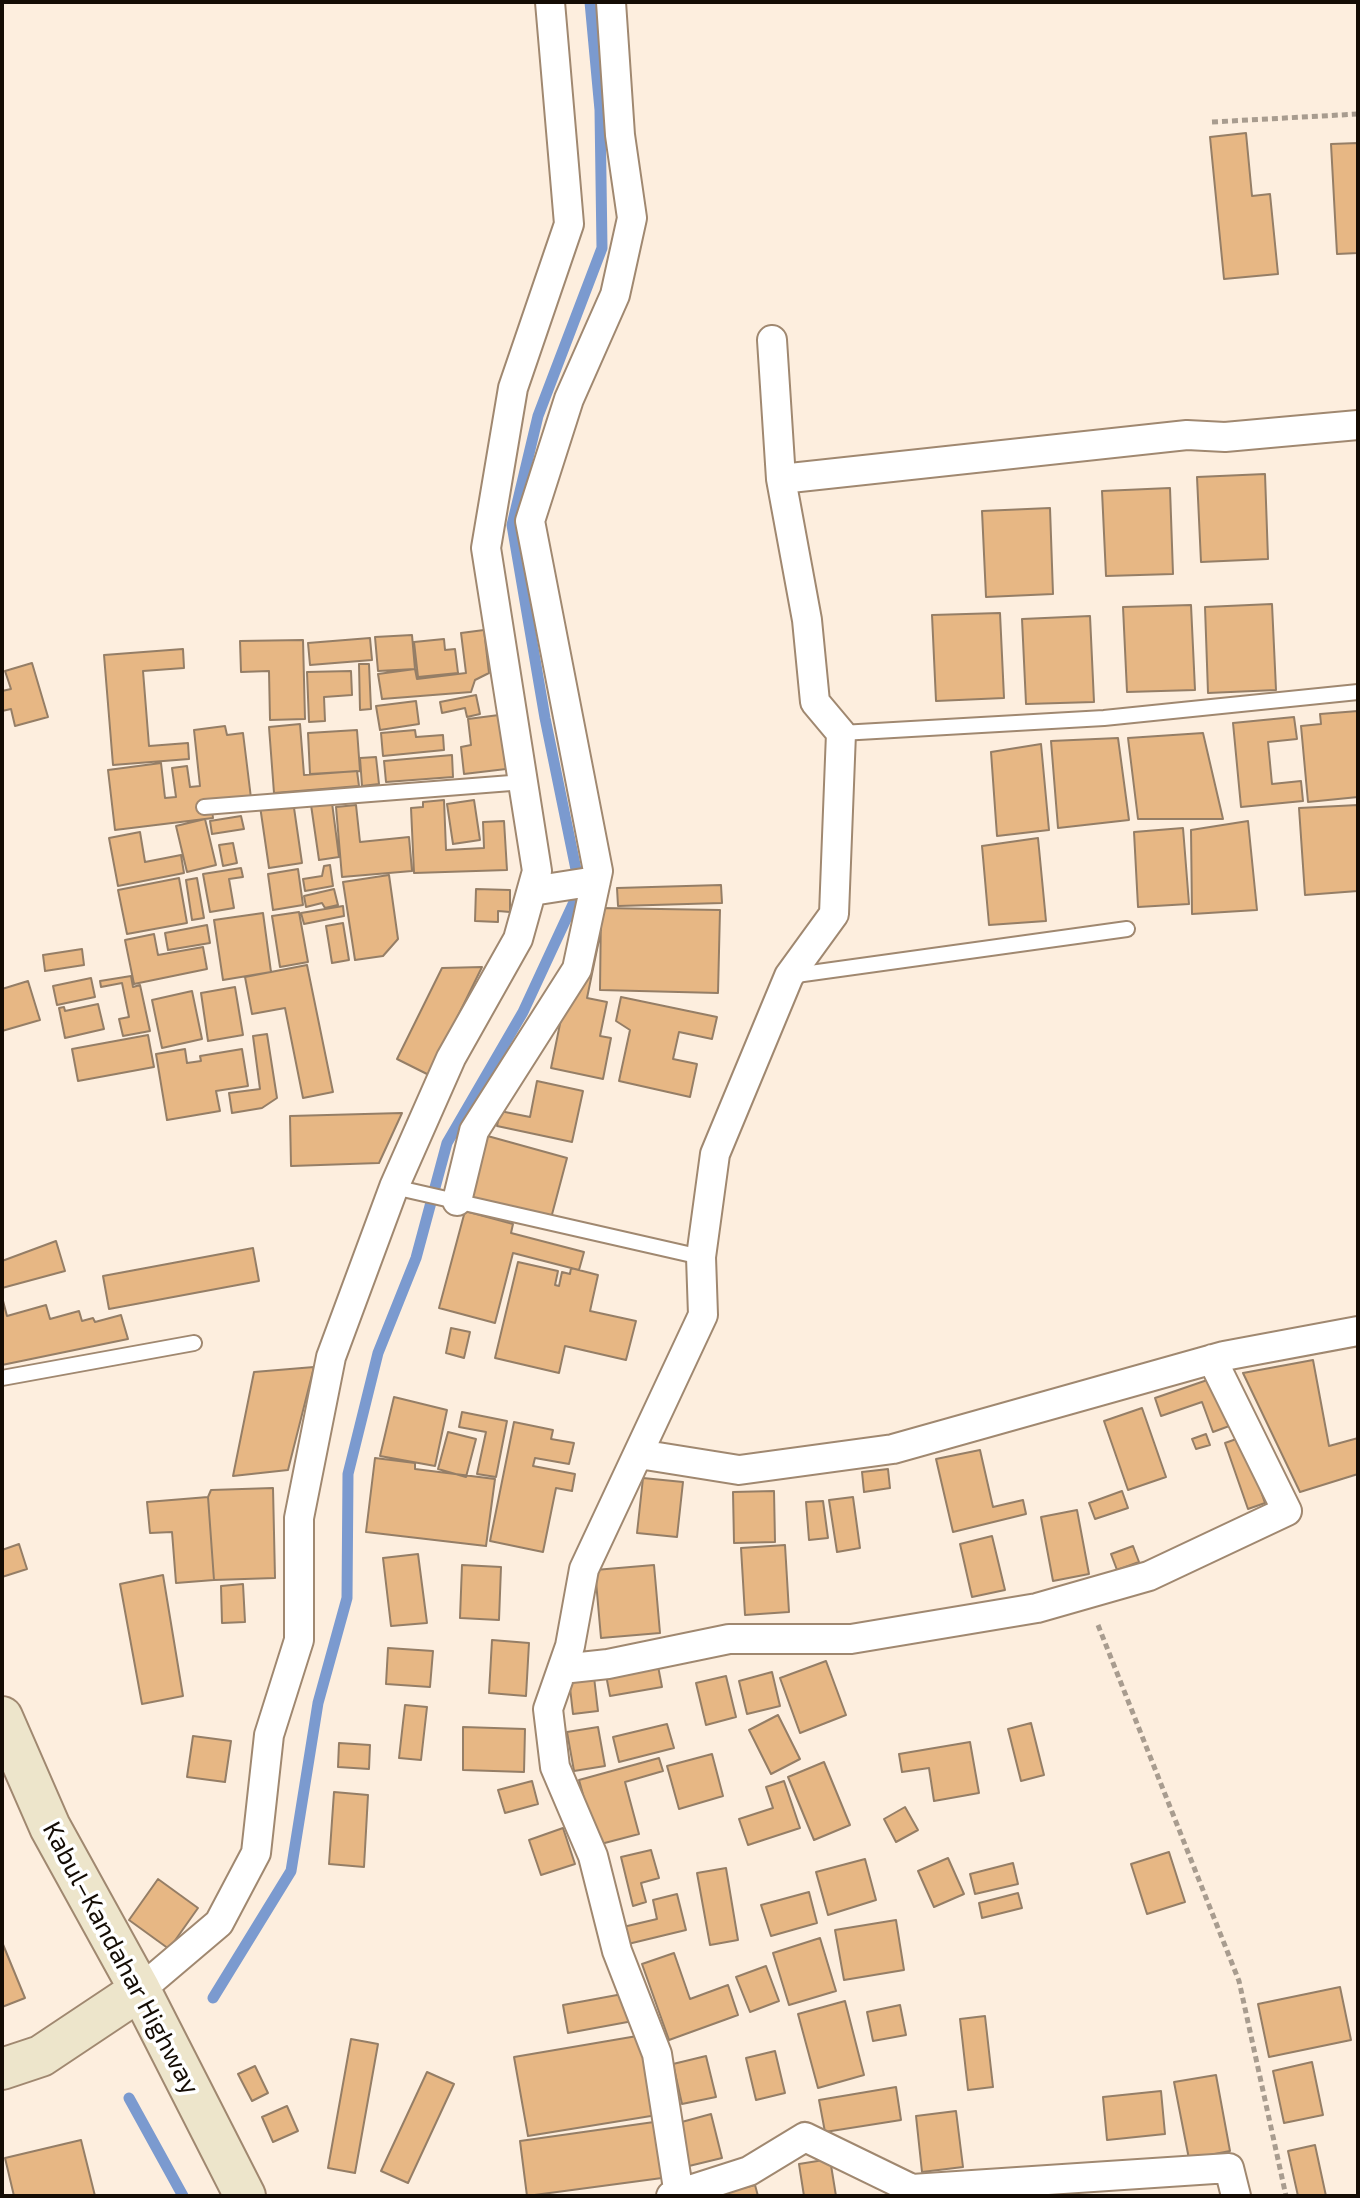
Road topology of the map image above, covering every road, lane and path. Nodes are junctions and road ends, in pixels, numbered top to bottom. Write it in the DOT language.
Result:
graph roads {
  1 [pos="550,2"];
  2 [pos="611,2"];
  3 [pos="1358,114"];
  4 [pos="1212,122"];
  5 [pos="772,340"];
  6 [pos="1358,425"];
  7 [pos="781,479"];
  8 [pos="530,521"];
  9 [pos="490,523"];
  10 [pos="1358,692"];
  11 [pos="841,733"];
  12 [pos="524,782"];
  13 [pos="204,807"];
  14 [pos="596,881"];
  15 [pos="532,891"];
  16 [pos="1127,929"];
  17 [pos="789,976"];
  18 [pos="402,1189"];
  19 [pos="457,1201"];
  20 [pos="701,1257"];
  21 [pos="1358,1331"];
  22 [pos="194,1343"];
  23 [pos="1212,1359"];
  24 [pos="2,1378"];
  25 [pos="639,1454"];
  26 [pos="1086,1594"];
  27 [pos="562,1669"];
  28 [pos="2,1717"];
  29 [pos="140,1990"];
  30 [pos="2,2069"];
  31 [pos="675,2195"];
  32 [pos="245,2196"];
  33 [pos="1236,2196"];
  34 [pos="1286,2196"];
  1 -- 9 [label="street"];
  2 -- 8 [label="street"];
  3 -- 4 [label="path"];
  5 -- 7 [label="street"];
  6 -- 7 [label="street"];
  7 -- 11 [label="street"];
  8 -- 9 [label="street"];
  8 -- 14 [label="street"];
  9 -- 12 [label="street"];
  10 -- 11 [label="lane"];
  11 -- 17 [label="street"];
  12 -- 13 [label="lane"];
  12 -- 15 [label="street"];
  14 -- 15 [label="street"];
  14 -- 19 [label="street"];
  15 -- 18 [label="street"];
  16 -- 17 [label="lane"];
  17 -- 20 [label="street"];
  18 -- 19 [label="lane"];
  18 -- 29 [label="street"];
  19 -- 20 [label="lane"];
  20 -- 25 [label="street"];
  21 -- 23 [label="street"];
  22 -- 24 [label="lane"];
  23 -- 25 [label="street"];
  23 -- 26 [label="street"];
  25 -- 27 [label="street"];
  26 -- 27 [label="street"];
  26 -- 34 [label="path"];
  27 -- 31 [label="street"];
  28 -- 29 [label="main road, Kabul–Kandahar Highway"];
  29 -- 30 [label="main road"];
  29 -- 32 [label="main road, Kabul–Kandahar Highway"];
  31 -- 33 [label="street"];
}
